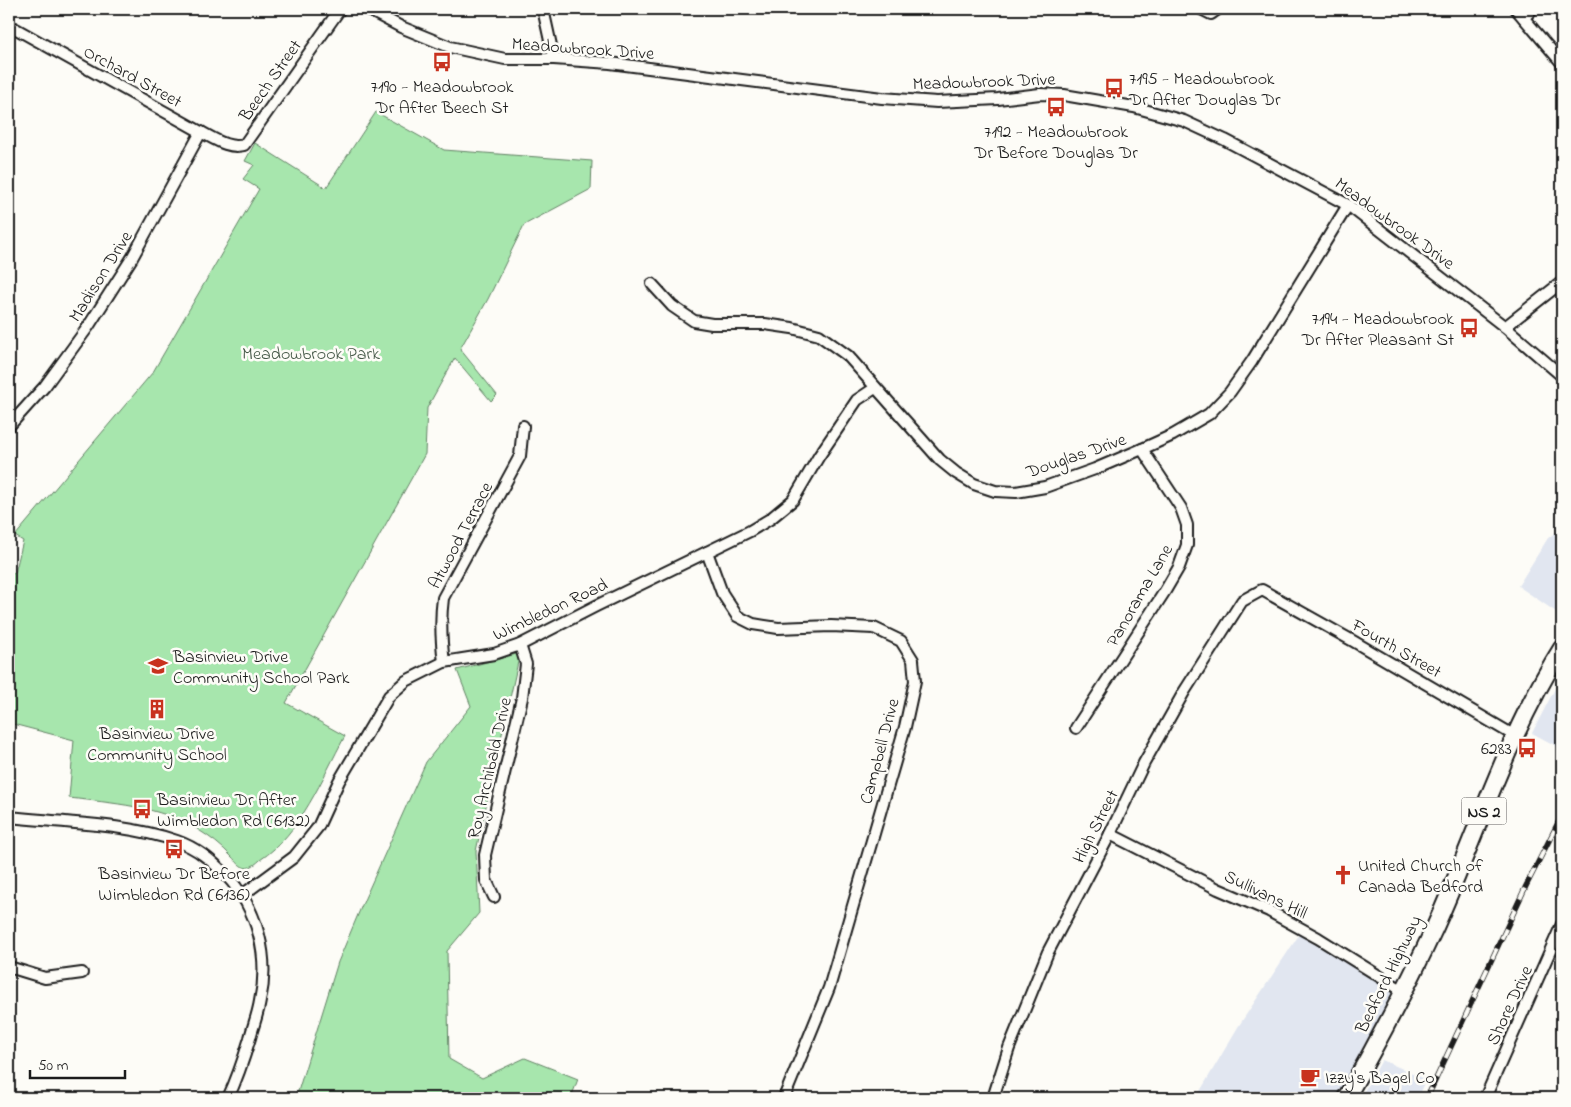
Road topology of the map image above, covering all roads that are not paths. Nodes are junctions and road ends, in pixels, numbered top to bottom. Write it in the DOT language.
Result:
graph roads {
  1 [pos="340,9"];
  2 [pos="367,9"];
  3 [pos="543,9"];
  4 [pos="1201,9"];
  5 [pos="1218,9"];
  6 [pos="1516,9"];
  7 [pos="1532,9"];
  8 [pos="1524,18"];
  9 [pos="9,27"];
  10 [pos="554,59"];
  11 [pos="1562,63"];
  12 [pos="201,132"];
  13 [pos="244,145"];
  14 [pos="1348,205"];
  15 [pos="1562,282"];
  16 [pos="652,284"];
  17 [pos="1505,327"];
  18 [pos="1562,376"];
  19 [pos="875,388"];
  20 [pos="9,426"];
  21 [pos="523,426"];
  22 [pos="1142,449"];
  23 [pos="707,552"];
  24 [pos="1262,590"];
  25 [pos="520,645"];
  26 [pos="1562,648"];
  27 [pos="444,662"];
  28 [pos="1076,728"];
  29 [pos="1515,736"];
  30 [pos="9,816"];
  31 [pos="1110,834"];
  32 [pos="241,896"];
  33 [pos="494,897"];
  34 [pos="1562,924"];
  35 [pos="9,967"];
  36 [pos="82,973"];
  37 [pos="1403,991"];
  38 [pos="228,1098"];
  39 [pos="784,1098"];
  40 [pos="992,1098"];
  41 [pos="1346,1098"];
  42 [pos="1485,1098"];
  1 -- 13 [label="street, Beech Street"];
  2 -- 10 [label="street, Meadowbrook Drive"];
  3 -- 10 [label="street"];
  4 -- 5 [label="street"];
  6 -- 8 [label="street"];
  7 -- 8 [label="street"];
  8 -- 11 [label="street"];
  9 -- 12 [label="street, Orchard Street"];
  10 -- 14 [label="street, Meadowbrook Drive"];
  12 -- 13 [label="street, Orchard Street"];
  12 -- 20 [label="street, Madison Drive"];
  14 -- 17 [label="street, Meadowbrook Drive"];
  14 -- 22 [label="street, Douglas Drive"];
  15 -- 17 [label="street"];
  16 -- 19 [label="street, Douglas Drive"];
  17 -- 18 [label="street, Meadowbrook Drive"];
  19 -- 22 [label="street, Douglas Drive"];
  19 -- 23 [label="street, Wimbledon Road"];
  21 -- 27 [label="street, Atwood Terrace"];
  22 -- 28 [label="street, Panorama Lane"];
  23 -- 25 [label="street, Wimbledon Road"];
  23 -- 39 [label="street, Campbell Drive"];
  24 -- 29 [label="street, Fourth Street"];
  24 -- 31 [label="street, High Street"];
  25 -- 27 [label="street, Wimbledon Road"];
  25 -- 33 [label="street, Roy Archibald Drive"];
  26 -- 29 [label="main road, Bedford Highway / NS 2"];
  27 -- 32 [label="street, Wimbledon Road"];
  29 -- 37 [label="main road, Bedford Highway / NS 2"];
  30 -- 32 [label="street"];
  31 -- 37 [label="street, Sullivans Hill"];
  31 -- 40 [label="street, High Street"];
  32 -- 38 [label="street"];
  34 -- 42 [label="street, Shore Drive"];
  35 -- 36 [label="street"];
  37 -- 41 [label="main road, Bedford Highway / NS 2"];
}
